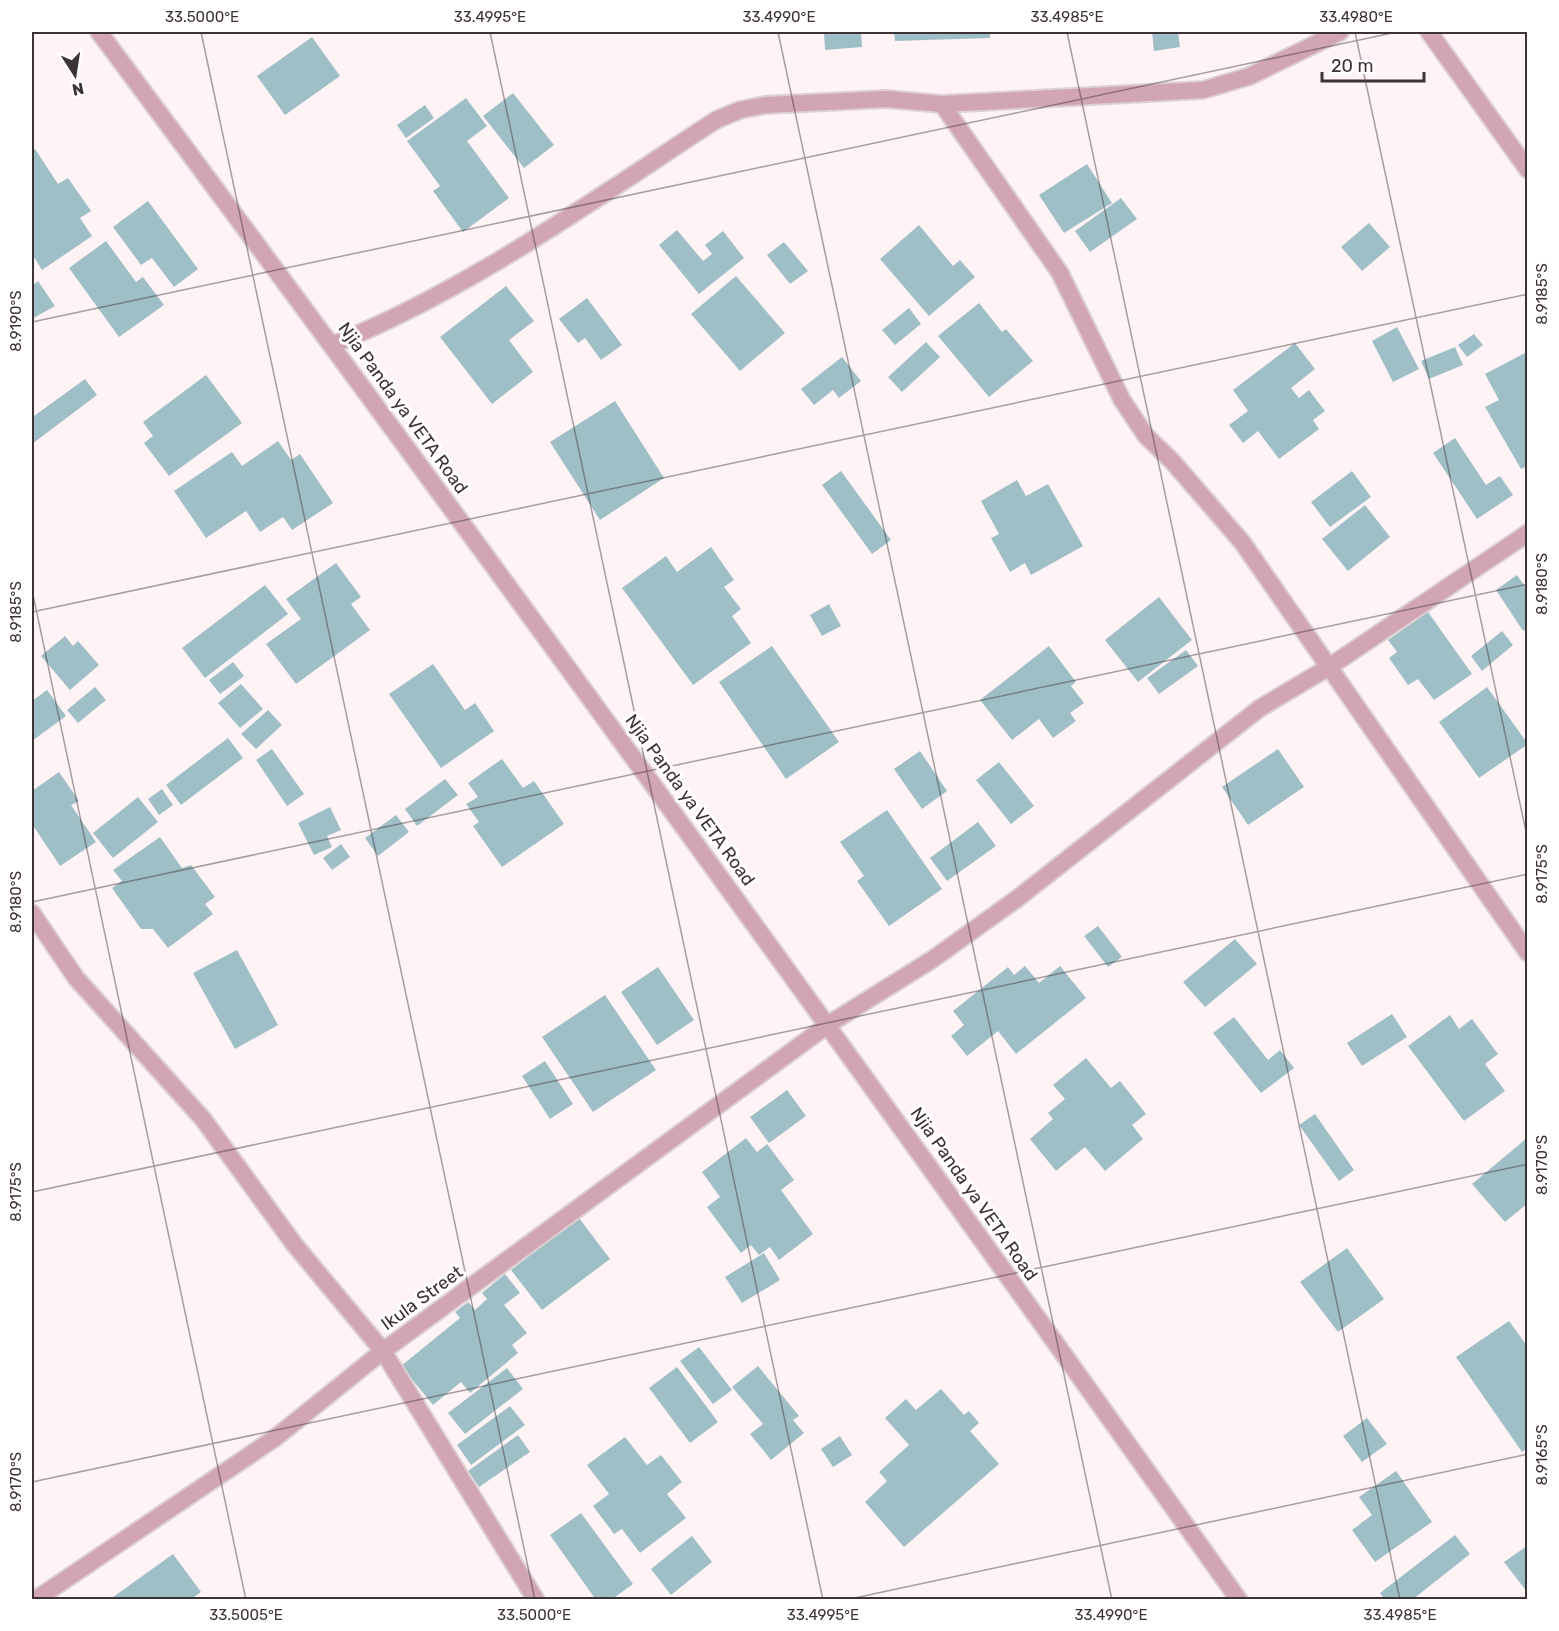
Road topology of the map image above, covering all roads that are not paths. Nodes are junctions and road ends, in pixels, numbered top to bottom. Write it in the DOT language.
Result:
graph roads {
  1 [pos="99,32"];
  2 [pos="1340,32"];
  3 [pos="1429,32"];
  4 [pos="942,104"];
  5 [pos="1527,171"];
  6 [pos="332,345"];
  7 [pos="1527,532"];
  8 [pos="1329,667"];
  9 [pos="32,913"];
  10 [pos="1527,953"];
  11 [pos="829,1024"];
  12 [pos="382,1351"];
  13 [pos="35,1599"];
  14 [pos="537,1599"];
  15 [pos="1239,1599"];
  1 -- 6 [label="street, Njia Panda ya VETA Road"];
  2 -- 4 [label="street"];
  3 -- 5 [label="street"];
  4 -- 6 [label="street"];
  4 -- 8 [label="street"];
  6 -- 11 [label="street, Njia Panda ya VETA Road"];
  7 -- 8 [label="street, Ikula Street"];
  8 -- 10 [label="street"];
  8 -- 11 [label="street, Ikula Street"];
  9 -- 12 [label="street"];
  11 -- 12 [label="street, Ikula Street"];
  11 -- 15 [label="street, Njia Panda ya VETA Road"];
  12 -- 13 [label="street, Ikula Street"];
  12 -- 14 [label="street"];
}
